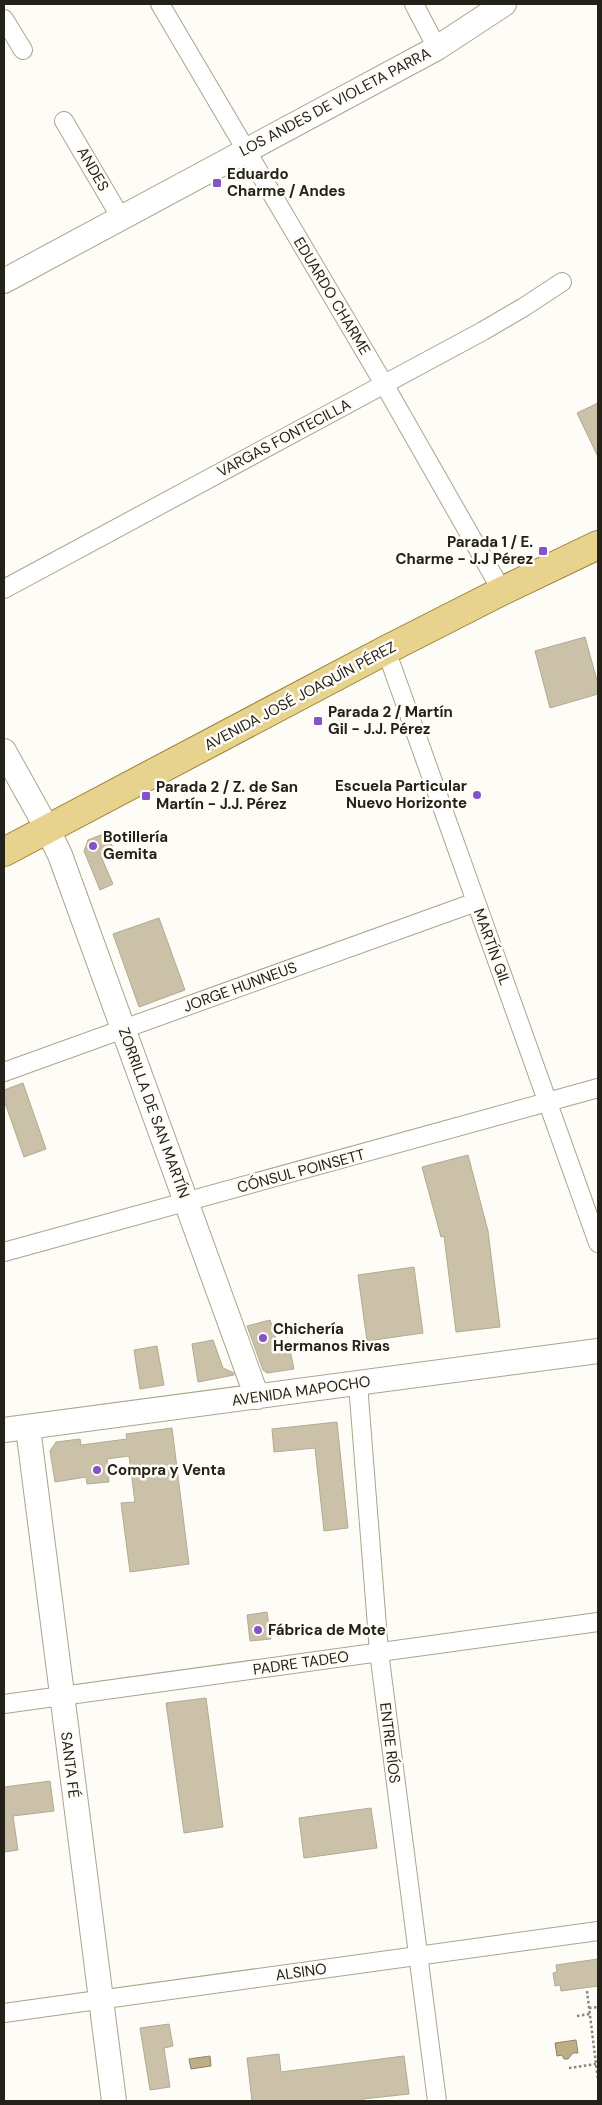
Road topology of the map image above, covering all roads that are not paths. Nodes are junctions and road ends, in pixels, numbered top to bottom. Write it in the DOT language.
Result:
graph roads {
  1 [pos="160,4"];
  2 [pos="414,4"];
  3 [pos="504,4"];
  4 [pos="4,19"];
  5 [pos="437,48"];
  6 [pos="23,50"];
  7 [pos="64,121"];
  8 [pos="246,150"];
  9 [pos="121,218"];
  10 [pos="4,281"];
  11 [pos="562,282"];
  12 [pos="384,384"];
  13 [pos="598,545"];
  14 [pos="4,589"];
  15 [pos="502,591"];
  16 [pos="386,650"];
  17 [pos="4,752"];
  18 [pos="48,830"];
  19 [pos="4,852"];
  20 [pos="476,902"];
  21 [pos="123,1029"];
  22 [pos="4,1072"];
  23 [pos="598,1088"];
  24 [pos="548,1102"];
  25 [pos="186,1202"];
  26 [pos="598,1243"];
  27 [pos="4,1252"];
  28 [pos="598,1351"];
  29 [pos="358,1384"];
  30 [pos="257,1397"];
  31 [pos="28,1428"];
  32 [pos="4,1430"];
  33 [pos="598,1622"];
  34 [pos="379,1652"];
  35 [pos="62,1696"];
  36 [pos="4,1704"];
  37 [pos="598,1931"];
  38 [pos="417,1956"];
  39 [pos="100,2000"];
  40 [pos="4,2013"];
  41 [pos="114,2101"];
  42 [pos="437,2101"];
  1 -- 8 [label="street, EDUARDO CHARME"];
  2 -- 5 [label="street"];
  3 -- 5 [label="street, LOS ANDES DE VIOLETA PARRA"];
  4 -- 6 [label="street"];
  5 -- 8 [label="street, LOS ANDES DE VIOLETA PARRA"];
  7 -- 9 [label="street, ANDES"];
  8 -- 9 [label="street, LOS ANDES DE VIOLETA PARRA"];
  8 -- 12 [label="street, EDUARDO CHARME"];
  9 -- 10 [label="street, LOS ANDES DE VIOLETA PARRA"];
  11 -- 12 [label="street, VARGAS FONTECILLA"];
  12 -- 14 [label="street, VARGAS FONTECILLA"];
  12 -- 15 [label="street, EDUARDO CHARME"];
  13 -- 15 [label="main road, AVENIDA JOSÉ JOAQUÍN PÉREZ"];
  15 -- 16 [label="main road, AVENIDA JOSÉ JOAQUÍN PÉREZ"];
  16 -- 18 [label="main road, AVENIDA JOSÉ JOAQUÍN PÉREZ"];
  16 -- 20 [label="street, MARTÍN GIL"];
  17 -- 18 [label="street, ZORRILLA DE SAN MARTÍN"];
  18 -- 19 [label="main road, AVENIDA JOSÉ JOAQUÍN PÉREZ"];
  18 -- 21 [label="street, ZORRILLA DE SAN MARTÍN"];
  20 -- 21 [label="street, JORGE HUNNEUS"];
  20 -- 24 [label="street, MARTÍN GIL"];
  21 -- 22 [label="street, JORGE HUNNEUS"];
  21 -- 25 [label="street, ZORRILLA DE SAN MARTÍN"];
  23 -- 24 [label="street, CÓNSUL POINSETT"];
  24 -- 25 [label="street, CÓNSUL POINSETT"];
  24 -- 26 [label="street, MARTÍN GIL"];
  25 -- 27 [label="street, CÓNSUL POINSETT"];
  25 -- 30 [label="street, ZORRILLA DE SAN MARTÍN"];
  28 -- 29 [label="street, AVENIDA MAPOCHO"];
  29 -- 30 [label="street, AVENIDA MAPOCHO"];
  29 -- 34 [label="street, ENTRE RÍOS"];
  30 -- 31 [label="street, AVENIDA MAPOCHO"];
  31 -- 32 [label="street, AVENIDA MAPOCHO"];
  31 -- 35 [label="street, SANTA FÉ"];
  33 -- 34 [label="street, PADRE TADEO"];
  34 -- 35 [label="street, PADRE TADEO"];
  34 -- 38 [label="street, ENTRE RÍOS"];
  35 -- 36 [label="street, PADRE TADEO"];
  35 -- 39 [label="street, SANTA FÉ"];
  37 -- 38 [label="street, ALSINO"];
  38 -- 39 [label="street, ALSINO"];
  38 -- 42 [label="street, ENTRE RÍOS"];
  39 -- 40 [label="street, ALSINO"];
  39 -- 41 [label="street, SANTA FÉ"];
}
